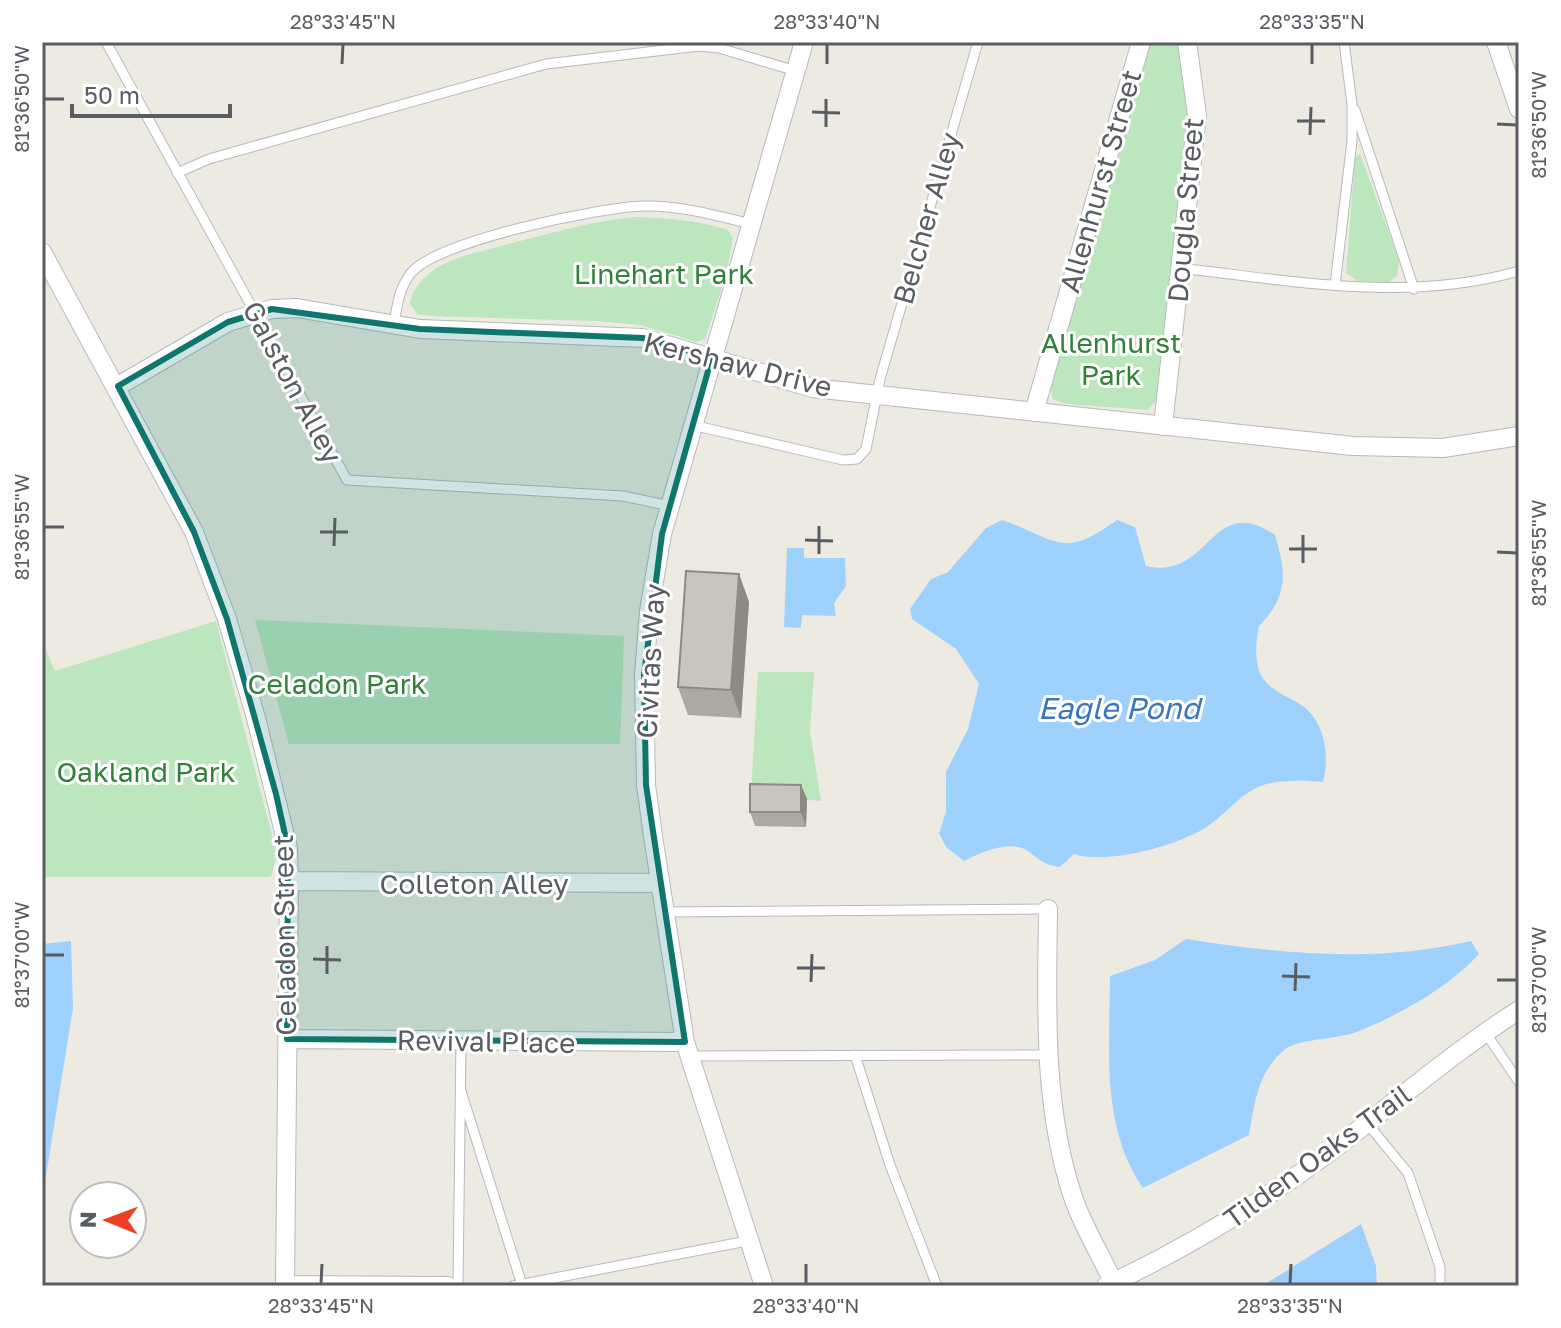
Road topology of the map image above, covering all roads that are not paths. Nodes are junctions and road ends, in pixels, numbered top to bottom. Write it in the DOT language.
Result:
graph roads {
  1 [pos="106,42"];
  2 [pos="804,42"];
  3 [pos="978,42"];
  4 [pos="1141,42"];
  5 [pos="1187,42"];
  6 [pos="1344,42"];
  7 [pos="1496,42"];
  8 [pos="796,71"];
  9 [pos="1352,104"];
  10 [pos="1519,109"];
  11 [pos="177,173"];
  12 [pos="752,224"];
  13 [pos="42,252"];
  14 [pos="1180,268"];
  15 [pos="1519,271"];
  16 [pos="1335,285"];
  17 [pos="1414,289"];
  18 [pos="256,313"];
  19 [pos="394,324"];
  20 [pos="712,357"];
  21 [pos="118,386"];
  22 [pos="877,395"];
  23 [pos="1034,412"];
  24 [pos="692,425"];
  25 [pos="1163,426"];
  26 [pos="1519,436"];
  27 [pos="670,506"];
  28 [pos="289,881"];
  29 [pos="660,883"];
  30 [pos="1048,909"];
  31 [pos="665,912"];
  32 [pos="1519,1010"];
  33 [pos="1485,1032"];
  34 [pos="287,1039"];
  35 [pos="461,1040"];
  36 [pos="687,1049"];
  37 [pos="855,1055"];
  38 [pos="1047,1055"];
  39 [pos="1519,1082"];
  40 [pos="460,1089"];
  41 [pos="1367,1123"];
  42 [pos="747,1241"];
  43 [pos="285,1285"];
  44 [pos="522,1285"];
  45 [pos="1112,1285"];
  46 [pos="448,1286"];
  47 [pos="458,1286"];
  48 [pos="513,1286"];
  49 [pos="764,1286"];
  50 [pos="937,1286"];
  51 [pos="1440,1286"];
  1 -- 11 [label="lane, Galston Alley"];
  2 -- 8 [label="street, Civitas Way"];
  3 -- 22 [label="lane, Belcher Alley"];
  4 -- 23 [label="street, Allenhurst Street"];
  5 -- 14 [label="street, Dougla Street"];
  6 -- 9 [label="lane"];
  7 -- 10 [label="street"];
  8 -- 11 [label="lane"];
  8 -- 12 [label="street, Civitas Way"];
  9 -- 16 [label="lane"];
  9 -- 17 [label="lane"];
  11 -- 18 [label="lane, Galston Alley"];
  12 -- 19 [label="lane"];
  12 -- 20 [label="street, Civitas Way"];
  13 -- 21 [label="street, Celadon Street"];
  14 -- 16 [label="lane"];
  14 -- 25 [label="street, Dougla Street"];
  15 -- 17 [label="lane"];
  16 -- 17 [label="lane"];
  18 -- 19 [label="street, Kershaw Drive"];
  18 -- 21 [label="street, Kershaw Drive"];
  18 -- 27 [label="lane, Galston Alley"];
  19 -- 20 [label="street, Kershaw Drive"];
  20 -- 22 [label="street, Kershaw Drive"];
  20 -- 24 [label="street, Civitas Way"];
  21 -- 28 [label="street, Celadon Street"];
  22 -- 23 [label="street, Kershaw Drive"];
  22 -- 24 [label="lane, Belcher Alley"];
  23 -- 25 [label="street, Kershaw Drive"];
  24 -- 27 [label="street, Civitas Way"];
  25 -- 26 [label="street, Kershaw Drive"];
  27 -- 29 [label="street, Civitas Way"];
  28 -- 29 [label="street, Colleton Alley"];
  28 -- 34 [label="street, Celadon Street"];
  29 -- 31 [label="street, Civitas Way"];
  30 -- 31 [label="lane"];
  30 -- 38 [label="street"];
  31 -- 36 [label="street, Civitas Way"];
  32 -- 33 [label="street, Tilden Oaks Trail"];
  33 -- 39 [label="lane"];
  33 -- 41 [label="street, Tilden Oaks Trail"];
  34 -- 35 [label="street, Revival Place"];
  34 -- 43 [label="street, Celadon Street"];
  35 -- 36 [label="street, Revival Place"];
  35 -- 40 [label="lane"];
  36 -- 37 [label="lane"];
  36 -- 42 [label="street, Civitas Way"];
  37 -- 38 [label="lane"];
  37 -- 50 [label="lane"];
  38 -- 45 [label="street"];
  40 -- 44 [label="lane"];
  40 -- 47 [label="lane"];
  41 -- 45 [label="street, Tilden Oaks Trail"];
  41 -- 51 [label="lane"];
  42 -- 44 [label="lane"];
  42 -- 49 [label="street, Civitas Way"];
  43 -- 46 [label="street"];
  44 -- 48 [label="lane"];
}
